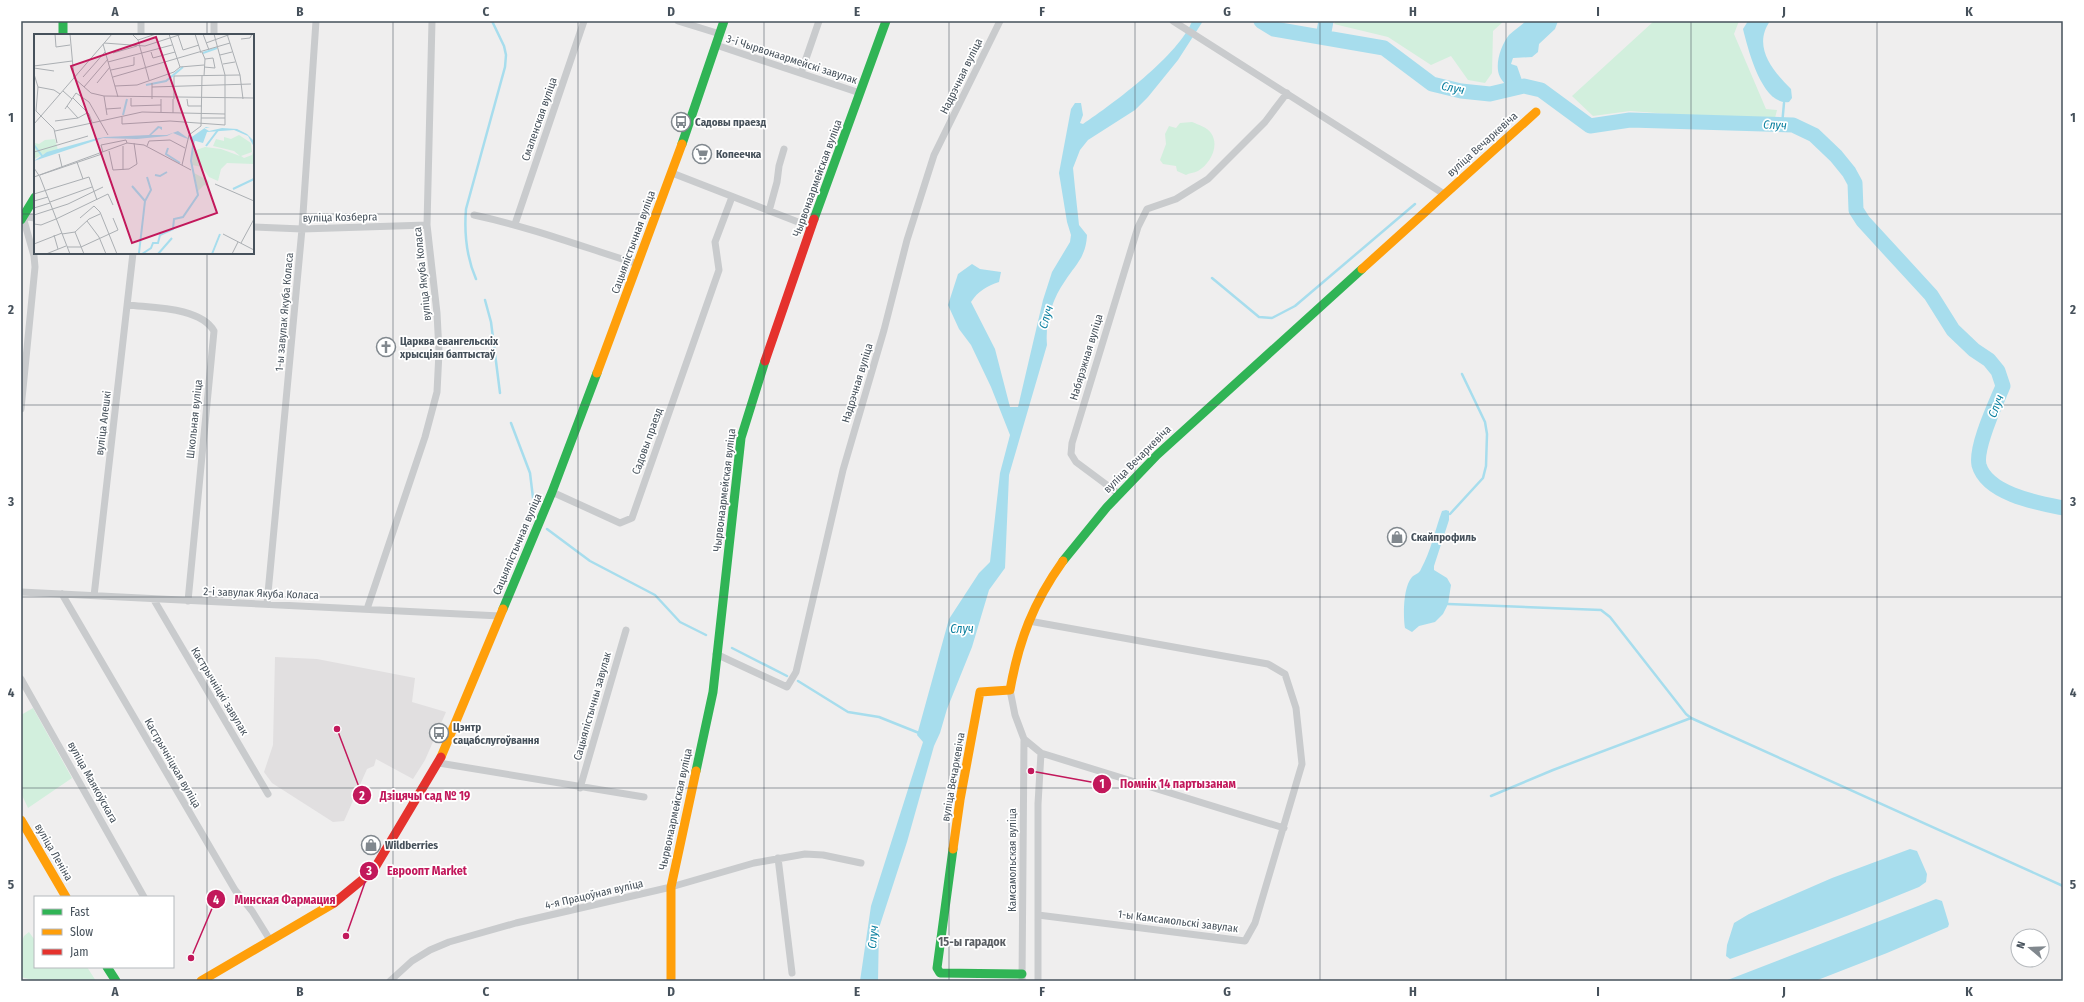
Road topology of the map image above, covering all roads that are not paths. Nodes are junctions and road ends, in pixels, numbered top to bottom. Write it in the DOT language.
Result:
graph roads {
  1 [pos="63,21"];
  2 [pos="141,21"];
  3 [pos="214,21"];
  4 [pos="316,21"];
  5 [pos="432,21"];
  6 [pos="584,21"];
  7 [pos="678,21"];
  8 [pos="724,21"];
  9 [pos="820,21"];
  10 [pos="886,21"];
  11 [pos="1000,21"];
  12 [pos="1173,21"];
  13 [pos="63,34"];
  14 [pos="141,34"];
  15 [pos="214,34"];
  16 [pos="720,34"];
  17 [pos="716,45"];
  18 [pos="801,73"];
  19 [pos="860,93"];
  20 [pos="1287,93"];
  21 [pos="1536,112"];
  22 [pos="784,149"];
  23 [pos="672,173"];
  24 [pos="1444,194"];
  25 [pos="732,197"];
  26 [pos="34,199"];
  27 [pos="769,212"];
  28 [pos="474,215"];
  29 [pos="22,218"];
  30 [pos="34,218"];
  31 [pos="515,224"];
  32 [pos="427,225"];
  33 [pos="812,226"];
  34 [pos="254,227"];
  35 [pos="302,229"];
  36 [pos="133,254"];
  37 [pos="638,264"];
  38 [pos="128,305"];
  39 [pos="21,409"];
  40 [pos="552,492"];
  41 [pos="1119,494"];
  42 [pos="21,592"];
  43 [pos="62,594"];
  44 [pos="94,596"];
  45 [pos="154,600"];
  46 [pos="188,601"];
  47 [pos="267,604"];
  48 [pos="367,609"];
  49 [pos="500,616"];
  50 [pos="1029,621"];
  51 [pos="626,630"];
  52 [pos="716,654"];
  53 [pos="21,679"];
  54 [pos="1010,690"];
  55 [pos="1024,739"];
  56 [pos="1041,753"];
  57 [pos="439,763"];
  58 [pos="580,788"];
  59 [pos="268,794"];
  60 [pos="644,797"];
  61 [pos="21,820"];
  62 [pos="1284,828"];
  63 [pos="778,858"];
  64 [pos="861,863"];
  65 [pos="671,887"];
  66 [pos="65,896"];
  67 [pos="143,896"];
  68 [pos="1038,915"];
  69 [pos="270,940"];
  70 [pos="109,968"];
  71 [pos="792,973"];
  72 [pos="1022,977"];
  73 [pos="116,981"];
  74 [pos="201,981"];
  75 [pos="390,981"];
  76 [pos="670,981"];
  77 [pos="1038,981"];
  1 -- 13 [label="street"];
  2 -- 14 [label="street"];
  3 -- 15 [label="street"];
  4 -- 35 [label="street, 1-ы завулак Якуба Коласа"];
  5 -- 32 [label="street, вуліца Якуба Коласа"];
  6 -- 31 [label="street, Смаленская вуліца"];
  7 -- 16 [label="street, 3-і Чырвонаармейскі завулак"];
  8 -- 16 [label="street, Сацыялістычная вуліца"];
  9 -- 18 [label="street"];
  10 -- 19 [label="street, Чырвонаармейская вуліца"];
  11 -- 52 [label="street, Надрэчная вуліца"];
  12 -- 20 [label="street"];
  16 -- 17 [label="street, Сацыялістычная вуліца"];
  17 -- 18 [label="street, 3-і Чырвонаармейскі завулак"];
  17 -- 23 [label="street, Сацыялістычная вуліца"];
  18 -- 19 [label="street, 3-і Чырвонаармейскі завулак"];
  19 -- 33 [label="street, Чырвонаармейская вуліца"];
  20 -- 24 [label="street"];
  20 -- 41 [label="street, Набярэжная вуліца"];
  21 -- 24 [label="street, вуліца Вечаркевіча"];
  22 -- 27 [label="street"];
  23 -- 25 [label="street"];
  23 -- 37 [label="street, Сацыялістычная вуліца"];
  24 -- 41 [label="street, вуліца Вечаркевіча"];
  25 -- 27 [label="street"];
  25 -- 40 [label="street, Садовы праезд"];
  26 -- 29 [label="street"];
  27 -- 33 [label="street"];
  28 -- 31 [label="street"];
  29 -- 30 [label="street"];
  29 -- 39 [label="street"];
  31 -- 37 [label="street"];
  32 -- 35 [label="street, вуліца Козберга"];
  32 -- 48 [label="street, вуліца Якуба Коласа"];
  33 -- 52 [label="street, Чырвонаармейская вуліца"];
  34 -- 35 [label="street, вуліца Козберга"];
  35 -- 47 [label="street, 1-ы завулак Якуба Коласа"];
  36 -- 38 [label="street, вуліца Алешкі"];
  37 -- 40 [label="street, Сацыялістычная вуліца"];
  38 -- 44 [label="street, вуліца Алешкі"];
  38 -- 46 [label="street, Школьная вуліца"];
  40 -- 49 [label="street, Сацыялістычная вуліца"];
  41 -- 50 [label="street, вуліца Вечаркевіча"];
  42 -- 43 [label="street, 2-і завулак Якуба Коласа"];
  43 -- 44 [label="street, 2-і завулак Якуба Коласа"];
  43 -- 69 [label="street, Кастрычніцкая вуліца"];
  44 -- 45 [label="street, 2-і завулак Якуба Коласа"];
  45 -- 46 [label="street, 2-і завулак Якуба Коласа"];
  45 -- 59 [label="street, Кастрычніцкі завулак"];
  46 -- 47 [label="street, 2-і завулак Якуба Коласа"];
  47 -- 48 [label="street, 2-і завулак Якуба Коласа"];
  48 -- 49 [label="street, 2-і завулак Якуба Коласа"];
  49 -- 57 [label="street, Сацыялістычная вуліца"];
  50 -- 54 [label="street, вуліца Вечаркевіча"];
  50 -- 62 [label="street"];
  51 -- 58 [label="street, Сацыялістычны завулак"];
  52 -- 65 [label="street, Чырвонаармейская вуліца"];
  53 -- 67 [label="street, вуліца Маякоўскага"];
  54 -- 55 [label="street"];
  54 -- 72 [label="street, вуліца Вечаркевіча"];
  55 -- 56 [label="street"];
  55 -- 72 [label="street, Камсамольская вуліца"];
  56 -- 62 [label="street"];
  56 -- 68 [label="street"];
  57 -- 58 [label="street"];
  57 -- 69 [label="street, Сацыялістычная вуліца"];
  58 -- 60 [label="street"];
  61 -- 66 [label="street, вуліца Леніна"];
  62 -- 68 [label="street, 1-ы Камсамольскі завулак"];
  63 -- 64 [label="street, 4-я Працоўная вуліца"];
  63 -- 65 [label="street, 4-я Працоўная вуліца"];
  63 -- 71 [label="street"];
  65 -- 75 [label="street, 4-я Працоўная вуліца"];
  65 -- 76 [label="street, Чырвонаармейская вуліца"];
  68 -- 77 [label="street"];
  69 -- 74 [label="street, Сацыялістычная вуліца"];
  70 -- 73 [label="street"];
}
